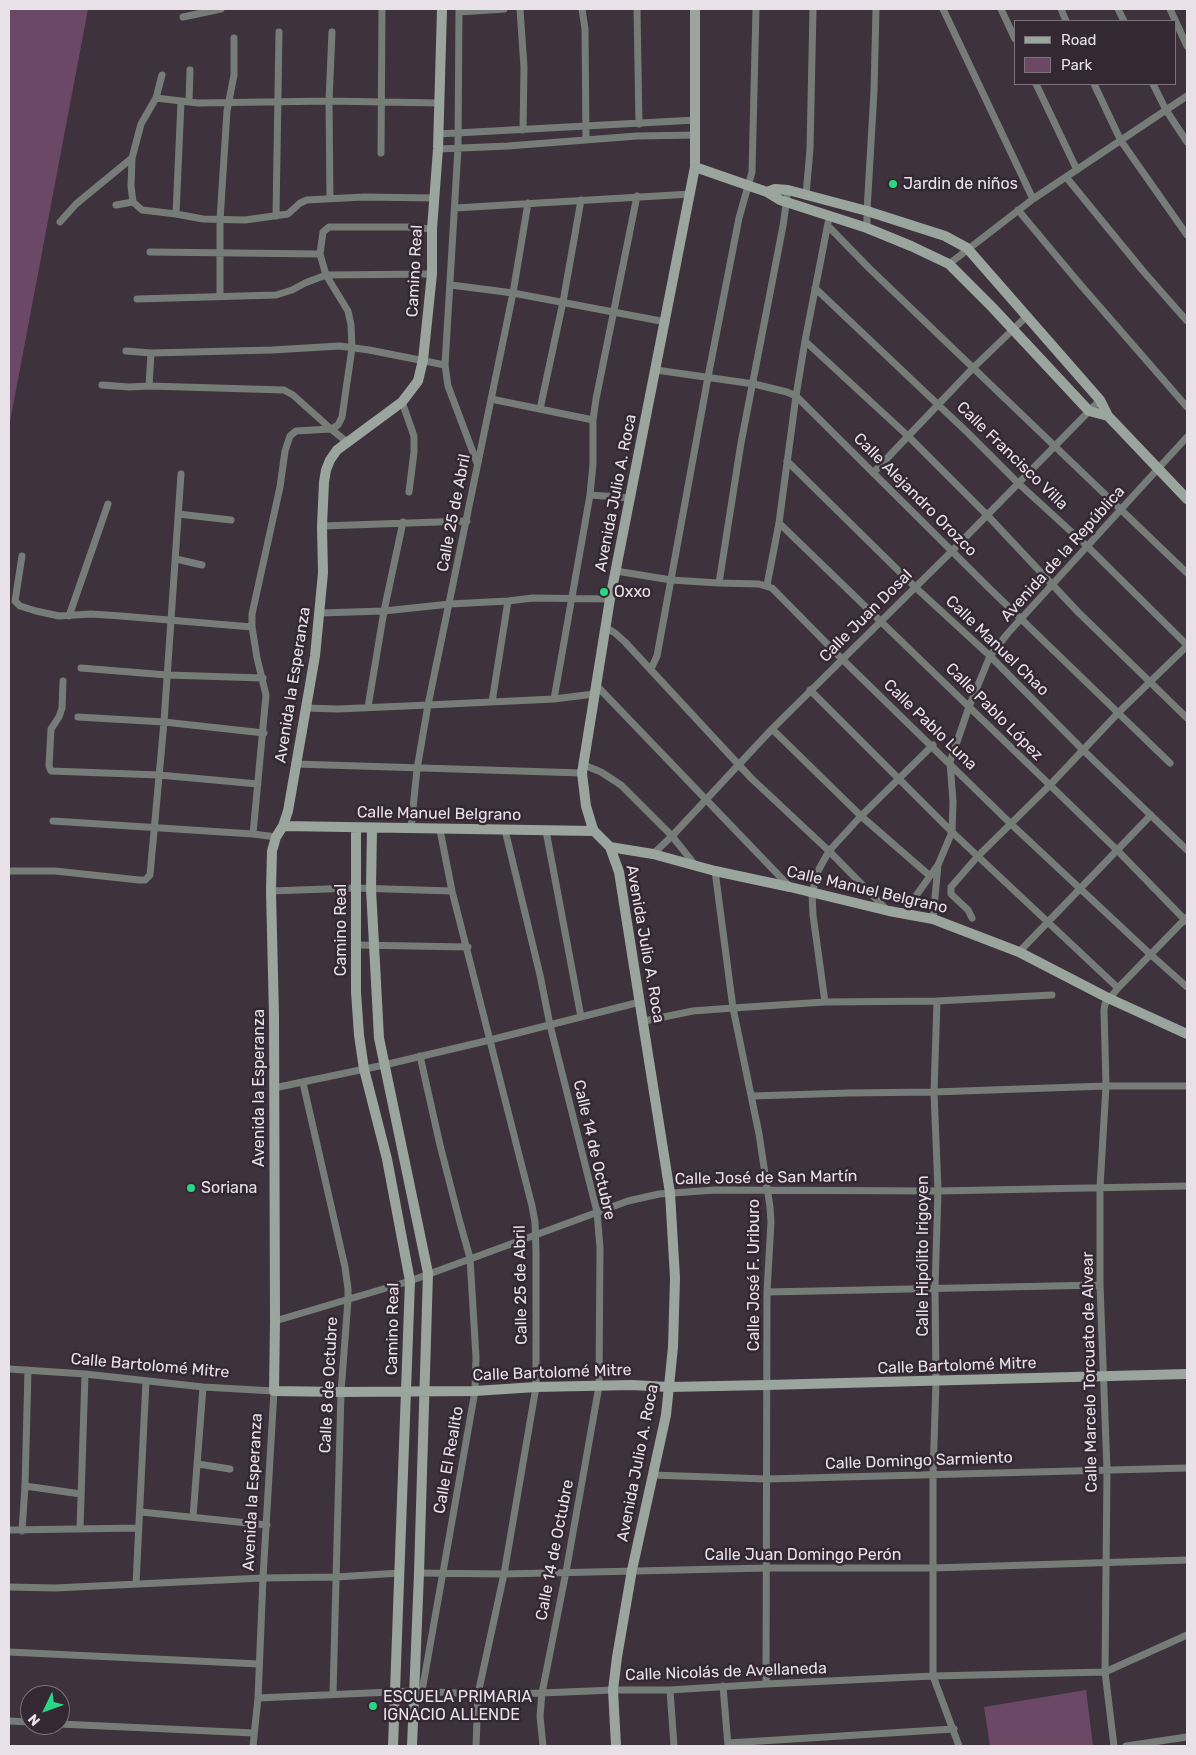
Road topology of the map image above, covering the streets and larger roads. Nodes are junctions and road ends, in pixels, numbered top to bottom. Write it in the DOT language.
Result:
graph roads {
  1 [pos="221,9"];
  2 [pos="382,9"];
  3 [pos="442,9"];
  4 [pos="504,9"];
  5 [pos="520,9"];
  6 [pos="582,9"];
  7 [pos="637,9"];
  8 [pos="695,9"];
  9 [pos="756,9"];
  10 [pos="813,9"];
  11 [pos="876,9"];
  12 [pos="942,9"];
  13 [pos="1001,9"];
  14 [pos="459,10"];
  15 [pos="183,17"];
  16 [pos="1176,22"];
  17 [pos="280,32"];
  18 [pos="332,32"];
  19 [pos="1014,37"];
  20 [pos="234,38"];
  21 [pos="1187,46"];
  22 [pos="190,70"];
  23 [pos="162,75"];
  24 [pos="1036,85"];
  25 [pos="1094,85"];
  26 [pos="1154,85"];
  27 [pos="1187,96"];
  28 [pos="156,98"];
  29 [pos="329,100"];
  30 [pos="278,101"];
  31 [pos="181,102"];
  32 [pos="189,102"];
  33 [pos="229,102"];
  34 [pos="382,102"];
  35 [pos="439,103"];
  36 [pos="1166,110"];
  37 [pos="696,120"];
  38 [pos="639,124"];
  39 [pos="585,126"];
  40 [pos="523,130"];
  41 [pos="458,132"];
  42 [pos="438,134"];
  43 [pos="696,135"];
  44 [pos="586,140"];
  45 [pos="1121,141"];
  46 [pos="1187,142"];
  47 [pos="458,148"];
  48 [pos="438,149"];
  49 [pos="381,153"];
  50 [pos="132,158"];
  51 [pos="695,167"];
  52 [pos="1077,170"];
  53 [pos="1066,177"];
  54 [pos="748,185"];
  55 [pos="788,190"];
  56 [pos="767,192"];
  57 [pos="691,194"];
  58 [pos="806,195"];
  59 [pos="637,196"];
  60 [pos="330,198"];
  61 [pos="434,198"];
  62 [pos="1033,199"];
  63 [pos="581,200"];
  64 [pos="132,202"];
  65 [pos="787,202"];
  66 [pos="528,203"];
  67 [pos="116,206"];
  68 [pos="455,208"];
  69 [pos="1018,210"];
  70 [pos="867,211"];
  71 [pos="176,214"];
  72 [pos="276,216"];
  73 [pos="220,220"];
  74 [pos="829,221"];
  75 [pos="60,222"];
  76 [pos="867,228"];
  77 [pos="432,229"];
  78 [pos="1187,235"];
  79 [pos="967,248"];
  80 [pos="150,252"];
  81 [pos="221,254"];
  82 [pos="320,254"];
  83 [pos="949,264"];
  84 [pos="432,274"];
  85 [pos="326,275"];
  86 [pos="451,285"];
  87 [pos="815,288"];
  88 [pos="513,292"];
  89 [pos="220,296"];
  90 [pos="137,299"];
  91 [pos="563,302"];
  92 [pos="614,311"];
  93 [pos="1027,316"];
  94 [pos="1187,321"];
  95 [pos="666,322"];
  96 [pos="1013,329"];
  97 [pos="806,342"];
  98 [pos="352,348"];
  99 [pos="126,351"];
  100 [pos="151,353"];
  101 [pos="423,360"];
  102 [pos="445,365"];
  103 [pos="973,368"];
  104 [pos="656,370"];
  105 [pos="708,377"];
  106 [pos="754,384"];
  107 [pos="102,385"];
  108 [pos="149,386"];
  109 [pos="796,396"];
  110 [pos="490,399"];
  111 [pos="1100,400"];
  112 [pos="402,402"];
  113 [pos="940,405"];
  114 [pos="1187,407"];
  115 [pos="540,409"];
  116 [pos="1089,411"];
  117 [pos="1108,416"];
  118 [pos="593,420"];
  119 [pos="331,429"];
  120 [pos="908,436"];
  121 [pos="1187,437"];
  122 [pos="347,442"];
  123 [pos="1055,445"];
  124 [pos="787,461"];
  125 [pos="478,463"];
  126 [pos="1159,469"];
  127 [pos="873,473"];
  128 [pos="181,474"];
  129 [pos="1018,483"];
  130 [pos="409,492"];
  131 [pos="590,495"];
  132 [pos="631,498"];
  133 [pos="1187,499"];
  134 [pos="108,504"];
  135 [pos="1122,509"];
  136 [pos="178,514"];
  137 [pos="987,515"];
  138 [pos="231,520"];
  139 [pos="467,521"];
  140 [pos="403,522"];
  141 [pos="779,523"];
  142 [pos="322,526"];
  143 [pos="1088,548"];
  144 [pos="952,551"];
  145 [pos="22,556"];
  146 [pos="176,560"];
  147 [pos="202,565"];
  148 [pos="616,571"];
  149 [pos="1187,573"];
  150 [pos="671,580"];
  151 [pos="719,583"];
  152 [pos="767,585"];
  153 [pos="915,586"];
  154 [pos="1053,586"];
  155 [pos="571,598"];
  156 [pos="610,599"];
  157 [pos="508,601"];
  158 [pos="450,604"];
  159 [pos="384,611"];
  160 [pos="320,613"];
  161 [pos="69,616"];
  162 [pos="1022,619"];
  163 [pos="170,621"];
  164 [pos="881,621"];
  165 [pos="252,627"];
  166 [pos="605,627"];
  167 [pos="1187,645"];
  168 [pos="990,656"];
  169 [pos="842,659"];
  170 [pos="81,668"];
  171 [pos="651,669"];
  172 [pos="167,674"];
  173 [pos="263,678"];
  174 [pos="63,681"];
  175 [pos="1150,681"];
  176 [pos="595,690"];
  177 [pos="810,690"];
  178 [pos="554,699"];
  179 [pos="492,702"];
  180 [pos="428,705"];
  181 [pos="368,707"];
  182 [pos="969,707"];
  183 [pos="305,708"];
  184 [pos="1119,712"];
  185 [pos="78,717"];
  186 [pos="1187,718"];
  187 [pos="164,722"];
  188 [pos="772,728"];
  189 [pos="264,733"];
  190 [pos="933,745"];
  191 [pos="1083,750"];
  192 [pos="950,762"];
  193 [pos="1170,763"];
  194 [pos="295,764"];
  195 [pos="738,764"];
  196 [pos="417,769"];
  197 [pos="583,769"];
  198 [pos="159,775"];
  199 [pos="899,779"];
  200 [pos="258,784"];
  201 [pos="1049,786"];
  202 [pos="706,800"];
  203 [pos="1151,815"];
  204 [pos="861,816"];
  205 [pos="53,821"];
  206 [pos="1012,824"];
  207 [pos="284,826"];
  208 [pos="356,828"];
  209 [pos="372,828"];
  210 [pos="411,828"];
  211 [pos="154,829"];
  212 [pos="440,830"];
  213 [pos="505,830"];
  214 [pos="546,831"];
  215 [pos="594,832"];
  216 [pos="952,832"];
  217 [pos="253,834"];
  218 [pos="672,836"];
  219 [pos="276,837"];
  220 [pos="610,847"];
  221 [pos="1116,850"];
  222 [pos="1187,850"];
  223 [pos="829,851"];
  224 [pos="653,854"];
  225 [pos="978,856"];
  226 [pos="695,865"];
  227 [pos="938,865"];
  228 [pos="9,871"];
  229 [pos="715,871"];
  230 [pos="930,876"];
  231 [pos="790,886"];
  232 [pos="355,888"];
  233 [pos="1079,888"];
  234 [pos="371,889"];
  235 [pos="452,890"];
  236 [pos="271,891"];
  237 [pos="812,892"];
  238 [pos="888,911"];
  239 [pos="903,914"];
  240 [pos="972,918"];
  241 [pos="933,919"];
  242 [pos="1186,920"];
  243 [pos="1046,922"];
  244 [pos="356,945"];
  245 [pos="373,946"];
  246 [pos="468,948"];
  247 [pos="1019,952"];
  248 [pos="1150,954"];
  249 [pos="1187,987"];
  250 [pos="1118,988"];
  251 [pos="1052,995"];
  252 [pos="1108,998"];
  253 [pos="937,1001"];
  254 [pos="640,1002"];
  255 [pos="825,1002"];
  256 [pos="734,1008"];
  257 [pos="581,1017"];
  258 [pos="644,1021"];
  259 [pos="550,1025"];
  260 [pos="1187,1034"];
  261 [pos="490,1040"];
  262 [pos="420,1056"];
  263 [pos="384,1065"];
  264 [pos="364,1069"];
  265 [pos="303,1083"];
  266 [pos="1106,1086"];
  267 [pos="1187,1086"];
  268 [pos="274,1088"];
  269 [pos="934,1092"];
  270 [pos="752,1096"];
  271 [pos="1187,1186"];
  272 [pos="1100,1187"];
  273 [pos="768,1191"];
  274 [pos="938,1191"];
  275 [pos="670,1193"];
  276 [pos="597,1212"];
  277 [pos="536,1235"];
  278 [pos="470,1258"];
  279 [pos="428,1274"];
  280 [pos="410,1280"];
  281 [pos="1100,1286"];
  282 [pos="935,1288"];
  283 [pos="767,1292"];
  284 [pos="348,1300"];
  285 [pos="276,1321"];
  286 [pos="9,1369"];
  287 [pos="28,1370"];
  288 [pos="85,1374"];
  289 [pos="1187,1374"];
  290 [pos="1104,1376"];
  291 [pos="146,1381"];
  292 [pos="936,1382"];
  293 [pos="767,1385"];
  294 [pos="599,1386"];
  295 [pos="204,1387"];
  296 [pos="536,1387"];
  297 [pos="669,1387"];
  298 [pos="274,1390"];
  299 [pos="475,1391"];
  300 [pos="340,1392"];
  301 [pos="407,1392"];
  302 [pos="424,1392"];
  303 [pos="198,1464"];
  304 [pos="1187,1468"];
  305 [pos="230,1469"];
  306 [pos="1107,1470"];
  307 [pos="933,1474"];
  308 [pos="652,1475"];
  309 [pos="767,1479"];
  310 [pos="25,1486"];
  311 [pos="82,1494"];
  312 [pos="141,1512"];
  313 [pos="193,1517"];
  314 [pos="267,1525"];
  315 [pos="138,1528"];
  316 [pos="80,1529"];
  317 [pos="9,1530"];
  318 [pos="22,1531"];
  319 [pos="1187,1560"];
  320 [pos="1106,1563"];
  321 [pos="767,1568"];
  322 [pos="933,1568"];
  323 [pos="632,1570"];
  324 [pos="419,1572"];
  325 [pos="566,1572"];
  326 [pos="400,1573"];
  327 [pos="443,1573"];
  328 [pos="504,1574"];
  329 [pos="336,1576"];
  330 [pos="263,1578"];
  331 [pos="136,1584"];
  332 [pos="9,1586"];
  333 [pos="1187,1635"];
  334 [pos="9,1652"];
  335 [pos="259,1664"];
  336 [pos="1105,1672"];
  337 [pos="932,1676"];
  338 [pos="766,1684"];
  339 [pos="723,1686"];
  340 [pos="613,1690"];
  341 [pos="670,1690"];
  342 [pos="418,1691"];
  343 [pos="395,1692"];
  344 [pos="542,1693"];
  345 [pos="333,1694"];
  346 [pos="478,1694"];
  347 [pos="258,1698"];
  348 [pos="70,1724"];
  349 [pos="954,1729"];
  350 [pos="254,1733"];
  351 [pos="1187,1737"];
  352 [pos="728,1745"];
  353 [pos="253,1746"];
  354 [pos="393,1746"];
  355 [pos="412,1746"];
  356 [pos="476,1746"];
  357 [pos="543,1746"];
  358 [pos="616,1746"];
  359 [pos="674,1746"];
  360 [pos="960,1746"];
  361 [pos="1114,1746"];
  362 [pos="1126,1746"];
  1 -- 15 [label="street"];
  2 -- 34 [label="street"];
  3 -- 35 [label="street, Camino Real"];
  4 -- 14 [label="street"];
  5 -- 40 [label="street"];
  6 -- 39 [label="street"];
  7 -- 38 [label="street"];
  8 -- 37 [label="street, Avenida Julio A. Roca"];
  9 -- 54 [label="street"];
  10 -- 58 [label="street"];
  11 -- 70 [label="street"];
  12 -- 62 [label="street"];
  13 -- 19 [label="street"];
  14 -- 41 [label="street"];
  16 -- 21 [label="street"];
  17 -- 30 [label="street"];
  18 -- 29 [label="street"];
  20 -- 33 [label="street"];
  22 -- 32 [label="street"];
  23 -- 28 [label="street"];
  24 -- 52 [label="street"];
  25 -- 45 [label="street"];
  26 -- 36 [label="street"];
  27 -- 36 [label="street"];
  28 -- 31 [label="street"];
  28 -- 50 [label="street"];
  29 -- 30 [label="street"];
  29 -- 34 [label="street"];
  29 -- 60 [label="street"];
  30 -- 33 [label="street"];
  30 -- 72 [label="street"];
  31 -- 32 [label="street"];
  31 -- 71 [label="street"];
  32 -- 33 [label="street"];
  33 -- 73 [label="street"];
  34 -- 35 [label="street"];
  34 -- 49 [label="street"];
  35 -- 42 [label="street, Camino Real"];
  36 -- 45 [label="street"];
  36 -- 46 [label="street"];
  37 -- 38 [label="street"];
  37 -- 43 [label="street, Avenida Julio A. Roca"];
  38 -- 39 [label="street"];
  39 -- 40 [label="street"];
  39 -- 44 [label="street"];
  40 -- 41 [label="street"];
  41 -- 42 [label="street"];
  41 -- 47 [label="street"];
  42 -- 48 [label="street, Camino Real"];
  43 -- 44 [label="street"];
  43 -- 51 [label="street, Avenida Julio A. Roca"];
  44 -- 47 [label="street"];
  45 -- 52 [label="street"];
  45 -- 78 [label="street"];
  47 -- 48 [label="street"];
  47 -- 68 [label="street"];
  48 -- 61 [label="street, Camino Real"];
  50 -- 64 [label="street"];
  50 -- 75 [label="street"];
  51 -- 54 [label="street"];
  51 -- 57 [label="street, Avenida Julio A. Roca"];
  52 -- 53 [label="street"];
  53 -- 62 [label="street"];
  53 -- 94 [label="street"];
  54 -- 56 [label="street"];
  54 -- 105 [label="street"];
  55 -- 56 [label="street"];
  55 -- 58 [label="street"];
  55 -- 65 [label="street"];
  56 -- 65 [label="street"];
  57 -- 59 [label="street"];
  57 -- 95 [label="street, Avenida Julio A. Roca"];
  58 -- 70 [label="street"];
  59 -- 63 [label="street"];
  59 -- 92 [label="street"];
  60 -- 61 [label="street"];
  60 -- 72 [label="street"];
  61 -- 77 [label="street, Camino Real"];
  62 -- 69 [label="street"];
  63 -- 66 [label="street"];
  63 -- 91 [label="street"];
  64 -- 67 [label="street"];
  64 -- 71 [label="street"];
  65 -- 74 [label="street"];
  65 -- 106 [label="street"];
  66 -- 68 [label="street"];
  66 -- 88 [label="street, Calle 25 de Abril"];
  68 -- 86 [label="street"];
  69 -- 79 [label="street"];
  69 -- 114 [label="street"];
  70 -- 76 [label="street"];
  70 -- 79 [label="street"];
  71 -- 73 [label="street"];
  72 -- 73 [label="street"];
  73 -- 81 [label="street"];
  74 -- 76 [label="street"];
  74 -- 87 [label="street"];
  74 -- 103 [label="street"];
  76 -- 83 [label="street"];
  77 -- 82 [label="street"];
  77 -- 84 [label="street, Camino Real"];
  79 -- 83 [label="street"];
  79 -- 93 [label="street"];
  80 -- 81 [label="street"];
  81 -- 82 [label="street"];
  81 -- 89 [label="street"];
  82 -- 85 [label="street"];
  83 -- 96 [label="street"];
  84 -- 85 [label="street"];
  84 -- 101 [label="street, Camino Real"];
  85 -- 89 [label="street"];
  85 -- 98 [label="street"];
  86 -- 88 [label="street"];
  86 -- 102 [label="street"];
  87 -- 97 [label="street"];
  87 -- 113 [label="street, Calle Francisco Villa"];
  88 -- 91 [label="street"];
  88 -- 110 [label="street, Calle 25 de Abril"];
  89 -- 90 [label="street"];
  91 -- 92 [label="street"];
  91 -- 115 [label="street"];
  92 -- 95 [label="street"];
  92 -- 118 [label="street"];
  93 -- 96 [label="street"];
  93 -- 111 [label="street"];
  95 -- 104 [label="street, Avenida Julio A. Roca"];
  96 -- 103 [label="street"];
  96 -- 116 [label="street"];
  97 -- 109 [label="street"];
  97 -- 120 [label="street"];
  98 -- 100 [label="street"];
  98 -- 101 [label="street"];
  98 -- 119 [label="street"];
  99 -- 100 [label="street"];
  100 -- 108 [label="street"];
  101 -- 102 [label="street"];
  101 -- 112 [label="street, Camino Real"];
  102 -- 125 [label="street"];
  103 -- 113 [label="street"];
  103 -- 123 [label="street"];
  104 -- 105 [label="street, Calle Alejandro Orozco"];
  104 -- 132 [label="street, Avenida Julio A. Roca"];
  105 -- 106 [label="street, Calle Alejandro Orozco"];
  105 -- 150 [label="street"];
  106 -- 109 [label="street, Calle Alejandro Orozco"];
  106 -- 151 [label="street"];
  107 -- 108 [label="street"];
  108 -- 119 [label="street"];
  109 -- 124 [label="street"];
  109 -- 127 [label="street, Calle Alejandro Orozco"];
  110 -- 115 [label="street"];
  110 -- 125 [label="street, Calle 25 de Abril"];
  111 -- 116 [label="street, Calle Juan Dosal"];
  111 -- 117 [label="street"];
  112 -- 122 [label="street, Camino Real"];
  112 -- 130 [label="street"];
  113 -- 120 [label="street"];
  113 -- 129 [label="street, Calle Francisco Villa"];
  115 -- 118 [label="street"];
  116 -- 117 [label="street"];
  116 -- 123 [label="street, Calle Juan Dosal"];
  117 -- 126 [label="street"];
  118 -- 131 [label="street"];
  119 -- 122 [label="street"];
  119 -- 165 [label="street"];
  120 -- 127 [label="street"];
  120 -- 137 [label="street"];
  121 -- 126 [label="street, Avenida de la República"];
  122 -- 142 [label="street, Avenida la Esperanza"];
  123 -- 129 [label="street, Calle Juan Dosal"];
  123 -- 135 [label="street"];
  124 -- 141 [label="street"];
  124 -- 153 [label="street, Calle Manuel Chao"];
  125 -- 139 [label="street, Calle 25 de Abril"];
  126 -- 133 [label="street"];
  126 -- 135 [label="street, Avenida de la República"];
  127 -- 144 [label="street, Calle Alejandro Orozco"];
  128 -- 136 [label="street"];
  129 -- 137 [label="street, Calle Juan Dosal"];
  129 -- 143 [label="street, Calle Francisco Villa"];
  131 -- 132 [label="street"];
  131 -- 155 [label="street"];
  132 -- 148 [label="street, Avenida Julio A. Roca"];
  134 -- 161 [label="street"];
  135 -- 143 [label="street, Avenida de la República"];
  135 -- 149 [label="street"];
  136 -- 138 [label="street"];
  136 -- 146 [label="street"];
  137 -- 144 [label="street, Calle Juan Dosal"];
  137 -- 154 [label="street"];
  139 -- 140 [label="street"];
  139 -- 158 [label="street, Calle 25 de Abril"];
  140 -- 142 [label="street"];
  140 -- 159 [label="street"];
  141 -- 152 [label="street"];
  141 -- 164 [label="street, Calle Pablo López"];
  142 -- 160 [label="street, Avenida la Esperanza"];
  143 -- 154 [label="street, Avenida de la República"];
  143 -- 167 [label="street, Calle Francisco Villa"];
  144 -- 153 [label="street, Calle Juan Dosal"];
  144 -- 162 [label="street, Calle Alejandro Orozco"];
  145 -- 161 [label="street"];
  146 -- 147 [label="street"];
  146 -- 163 [label="street"];
  148 -- 150 [label="street"];
  148 -- 156 [label="street, Avenida Julio A. Roca"];
  150 -- 151 [label="street"];
  150 -- 171 [label="street"];
  151 -- 152 [label="street"];
  152 -- 169 [label="street, Calle Pablo Luna"];
  153 -- 164 [label="street, Calle Juan Dosal"];
  153 -- 168 [label="street, Calle Manuel Chao"];
  154 -- 162 [label="street, Avenida de la República"];
  154 -- 175 [label="street"];
  155 -- 156 [label="street"];
  155 -- 157 [label="street"];
  155 -- 178 [label="street"];
  156 -- 166 [label="street, Avenida Julio A. Roca"];
  157 -- 158 [label="street"];
  157 -- 179 [label="street"];
  158 -- 159 [label="street"];
  158 -- 180 [label="street, Calle 25 de Abril"];
  159 -- 160 [label="street"];
  159 -- 181 [label="street"];
  160 -- 183 [label="street, Avenida la Esperanza"];
  161 -- 163 [label="street"];
  162 -- 168 [label="street, Avenida de la República"];
  162 -- 184 [label="street, Calle Alejandro Orozco"];
  163 -- 165 [label="street"];
  163 -- 172 [label="street"];
  164 -- 169 [label="street, Calle Juan Dosal"];
  164 -- 182 [label="street, Calle Pablo López"];
  165 -- 173 [label="street"];
  166 -- 171 [label="street"];
  166 -- 176 [label="street, Avenida Julio A. Roca"];
  167 -- 175 [label="street"];
  168 -- 182 [label="street, Avenida de la República"];
  168 -- 191 [label="street, Calle Manuel Chao"];
  169 -- 177 [label="street, Calle Juan Dosal"];
  169 -- 190 [label="street, Calle Pablo Luna"];
  170 -- 172 [label="street"];
  171 -- 195 [label="street"];
  172 -- 173 [label="street"];
  172 -- 187 [label="street"];
  173 -- 189 [label="street"];
  174 -- 198 [label="street"];
  175 -- 184 [label="street"];
  175 -- 186 [label="street"];
  176 -- 178 [label="street"];
  176 -- 197 [label="street, Avenida Julio A. Roca"];
  176 -- 202 [label="street"];
  177 -- 188 [label="street, Calle Juan Dosal"];
  177 -- 199 [label="street"];
  178 -- 179 [label="street"];
  179 -- 180 [label="street"];
  180 -- 181 [label="street"];
  180 -- 196 [label="street, Calle 25 de Abril"];
  181 -- 183 [label="street"];
  182 -- 192 [label="street, Avenida de la República"];
  182 -- 201 [label="street, Calle Pablo López"];
  183 -- 194 [label="street, Avenida la Esperanza"];
  184 -- 191 [label="street"];
  184 -- 193 [label="street, Calle Alejandro Orozco"];
  185 -- 187 [label="street"];
  187 -- 189 [label="street"];
  187 -- 198 [label="street"];
  188 -- 195 [label="street, Calle Juan Dosal"];
  188 -- 204 [label="street"];
  189 -- 200 [label="street"];
  190 -- 192 [label="street, Calle Pablo Luna"];
  190 -- 199 [label="street"];
  191 -- 201 [label="street"];
  191 -- 203 [label="street, Calle Manuel Chao"];
  192 -- 206 [label="street, Calle Pablo Luna"];
  192 -- 216 [label="street, Avenida de la República"];
  194 -- 196 [label="street"];
  194 -- 207 [label="street, Avenida la Esperanza"];
  195 -- 202 [label="street, Calle Juan Dosal"];
  195 -- 223 [label="street"];
  196 -- 197 [label="street"];
  196 -- 210 [label="street, Calle 25 de Abril"];
  197 -- 215 [label="street, Avenida Julio A. Roca"];
  197 -- 218 [label="street"];
  198 -- 200 [label="street"];
  198 -- 211 [label="street"];
  199 -- 204 [label="street"];
  199 -- 216 [label="street"];
  200 -- 217 [label="street"];
  201 -- 206 [label="street"];
  201 -- 221 [label="street, Calle Pablo López"];
  202 -- 218 [label="street, Calle Juan Dosal"];
  202 -- 231 [label="street"];
  203 -- 221 [label="street"];
  203 -- 222 [label="street, Calle Manuel Chao"];
  204 -- 223 [label="street"];
  204 -- 230 [label="street"];
  205 -- 211 [label="street"];
  206 -- 225 [label="street"];
  206 -- 233 [label="street, Calle Pablo Luna"];
  207 -- 208 [label="street, Calle Manuel Belgrano"];
  207 -- 219 [label="street, Avenida la Esperanza"];
  208 -- 209 [label="street, Calle Manuel Belgrano"];
  208 -- 232 [label="street, Camino Real"];
  209 -- 210 [label="street, Calle Manuel Belgrano"];
  209 -- 234 [label="street, Camino Real"];
  210 -- 212 [label="street, Calle Manuel Belgrano"];
  211 -- 217 [label="street"];
  211 -- 228 [label="street"];
  212 -- 213 [label="street, Calle Manuel Belgrano"];
  212 -- 235 [label="street, Calle 25 de Abril"];
  213 -- 214 [label="street, Calle Manuel Belgrano"];
  213 -- 259 [label="street, Calle 14 de Octubre"];
  214 -- 215 [label="street, Calle Manuel Belgrano"];
  214 -- 257 [label="street"];
  215 -- 220 [label="street, Avenida Julio A. Roca"];
  216 -- 225 [label="street"];
  216 -- 227 [label="street, Avenida de la República"];
  217 -- 219 [label="street"];
  218 -- 224 [label="street, Calle Juan Dosal"];
  218 -- 226 [label="street"];
  219 -- 236 [label="street, Avenida la Esperanza"];
  220 -- 224 [label="street, Calle Manuel Belgrano"];
  220 -- 254 [label="street, Avenida Julio A. Roca"];
  221 -- 233 [label="street"];
  221 -- 242 [label="street, Calle Pablo López"];
  223 -- 237 [label="street"];
  223 -- 238 [label="street"];
  224 -- 226 [label="street, Calle Manuel Belgrano"];
  225 -- 240 [label="street"];
  225 -- 243 [label="street"];
  226 -- 229 [label="street, Calle Manuel Belgrano"];
  227 -- 230 [label="street"];
  227 -- 241 [label="street, Avenida de la República"];
  229 -- 231 [label="street, Calle Manuel Belgrano"];
  229 -- 256 [label="street, Calle José F. Uriburo"];
  230 -- 239 [label="street"];
  231 -- 237 [label="street, Calle Manuel Belgrano"];
  232 -- 234 [label="street"];
  232 -- 236 [label="street"];
  232 -- 244 [label="street, Camino Real"];
  233 -- 243 [label="street"];
  233 -- 248 [label="street, Calle Pablo Luna"];
  234 -- 235 [label="street"];
  234 -- 245 [label="street, Camino Real"];
  235 -- 246 [label="street, Calle 25 de Abril"];
  236 -- 268 [label="street, Avenida la Esperanza"];
  237 -- 238 [label="street, Calle Manuel Belgrano"];
  237 -- 255 [label="street"];
  238 -- 239 [label="street, Calle Manuel Belgrano"];
  239 -- 241 [label="street, Calle Manuel Belgrano"];
  241 -- 247 [label="street, Calle Manuel Belgrano"];
  242 -- 248 [label="street"];
  243 -- 247 [label="street"];
  243 -- 250 [label="street"];
  244 -- 245 [label="street"];
  244 -- 264 [label="street, Camino Real"];
  245 -- 246 [label="street"];
  245 -- 263 [label="street, Camino Real"];
  246 -- 261 [label="street, Calle 25 de Abril"];
  247 -- 252 [label="street, Calle Manuel Belgrano"];
  248 -- 249 [label="street, Calle Pablo Luna"];
  248 -- 250 [label="street"];
  250 -- 252 [label="street"];
  251 -- 253 [label="street"];
  252 -- 260 [label="street, Calle Manuel Belgrano"];
  252 -- 266 [label="street, Calle Marcelo Torcuato de Alvear"];
  253 -- 255 [label="street"];
  253 -- 269 [label="street, Calle Hipólito Irigoyen"];
  254 -- 257 [label="street"];
  254 -- 258 [label="street, Avenida Julio A. Roca"];
  255 -- 256 [label="street"];
  256 -- 258 [label="street"];
  256 -- 270 [label="street, Calle José F. Uriburo"];
  257 -- 259 [label="street"];
  258 -- 275 [label="street, Avenida Julio A. Roca"];
  259 -- 261 [label="street"];
  259 -- 276 [label="street, Calle 14 de Octubre"];
  261 -- 262 [label="street"];
  261 -- 277 [label="street, Calle 25 de Abril"];
  262 -- 263 [label="street"];
  262 -- 278 [label="street, Calle El Realito"];
  263 -- 264 [label="street"];
  263 -- 279 [label="street, Camino Real"];
  264 -- 265 [label="street"];
  264 -- 280 [label="street, Camino Real"];
  265 -- 268 [label="street"];
  265 -- 284 [label="street, Calle 8 de Octubre"];
  266 -- 267 [label="street"];
  266 -- 269 [label="street"];
  266 -- 272 [label="street, Calle Marcelo Torcuato de Alvear"];
  268 -- 285 [label="street, Avenida la Esperanza"];
  269 -- 270 [label="street"];
  269 -- 274 [label="street, Calle Hipólito Irigoyen"];
  270 -- 273 [label="street, Calle José F. Uriburo"];
  271 -- 272 [label="street, Calle José de San Martín"];
  272 -- 274 [label="street, Calle José de San Martín"];
  272 -- 281 [label="street, Calle Marcelo Torcuato de Alvear"];
  273 -- 274 [label="street, Calle José de San Martín"];
  273 -- 275 [label="street, Calle José de San Martín"];
  273 -- 283 [label="street, Calle José F. Uriburo"];
  274 -- 282 [label="street, Calle Hipólito Irigoyen"];
  275 -- 276 [label="street, Calle José de San Martín"];
  275 -- 297 [label="street, Avenida Julio A. Roca"];
  276 -- 277 [label="street, Calle José de San Martín"];
  276 -- 294 [label="street, Calle 14 de Octubre"];
  277 -- 278 [label="street, Calle José de San Martín"];
  277 -- 296 [label="street, Calle 25 de Abril"];
  278 -- 279 [label="street, Calle José de San Martín"];
  278 -- 299 [label="street, Calle El Realito"];
  279 -- 280 [label="street, Calle José de San Martín"];
  279 -- 302 [label="street, Camino Real"];
  280 -- 284 [label="street, Calle José de San Martín"];
  280 -- 301 [label="street, Camino Real"];
  281 -- 282 [label="street"];
  281 -- 290 [label="street, Calle Marcelo Torcuato de Alvear"];
  282 -- 283 [label="street"];
  282 -- 292 [label="street, Calle Hipólito Irigoyen"];
  283 -- 293 [label="street, Calle José F. Uriburo"];
  284 -- 285 [label="street, Calle José de San Martín"];
  284 -- 300 [label="street, Calle 8 de Octubre"];
  285 -- 298 [label="street, Avenida la Esperanza"];
  286 -- 287 [label="street, Calle Bartolomé Mitre"];
  287 -- 288 [label="street, Calle Bartolomé Mitre"];
  287 -- 310 [label="street"];
  288 -- 291 [label="street, Calle Bartolomé Mitre"];
  288 -- 311 [label="street"];
  289 -- 290 [label="street, Calle Bartolomé Mitre"];
  290 -- 292 [label="street, Calle Bartolomé Mitre"];
  290 -- 306 [label="street, Calle Marcelo Torcuato de Alvear"];
  291 -- 295 [label="street, Calle Bartolomé Mitre"];
  291 -- 312 [label="street"];
  292 -- 293 [label="street, Calle Bartolomé Mitre"];
  292 -- 307 [label="street, Calle Hipólito Irigoyen"];
  293 -- 297 [label="street, Calle Bartolomé Mitre"];
  293 -- 309 [label="street, Calle José F. Uriburo"];
  294 -- 296 [label="street, Calle Bartolomé Mitre"];
  294 -- 297 [label="street, Calle Bartolomé Mitre"];
  294 -- 325 [label="street, Calle 14 de Octubre"];
  295 -- 298 [label="street, Calle Bartolomé Mitre"];
  295 -- 303 [label="street"];
  296 -- 299 [label="street, Calle Bartolomé Mitre"];
  296 -- 328 [label="street, Calle 25 de Abril"];
  297 -- 308 [label="street, Avenida Julio A. Roca"];
  298 -- 300 [label="street, Calle Bartolomé Mitre"];
  298 -- 314 [label="street, Avenida la Esperanza"];
  299 -- 302 [label="street, Calle Bartolomé Mitre"];
  299 -- 327 [label="street, Calle El Realito"];
  300 -- 301 [label="street, Calle Bartolomé Mitre"];
  300 -- 329 [label="street, Calle 8 de Octubre"];
  301 -- 302 [label="street, Calle Bartolomé Mitre"];
  301 -- 326 [label="street, Camino Real"];
  302 -- 324 [label="street, Camino Real"];
  303 -- 305 [label="street"];
  303 -- 313 [label="street"];
  304 -- 306 [label="street, Calle Domingo Sarmiento"];
  306 -- 307 [label="street, Calle Domingo Sarmiento"];
  306 -- 320 [label="street, Calle Marcelo Torcuato de Alvear"];
  307 -- 309 [label="street, Calle Domingo Sarmiento"];
  307 -- 322 [label="street, Calle Hipólito Irigoyen"];
  308 -- 309 [label="street, Calle Domingo Sarmiento"];
  308 -- 323 [label="street, Avenida Julio A. Roca"];
  309 -- 321 [label="street, Calle José F. Uriburo"];
  310 -- 311 [label="street"];
  310 -- 318 [label="street"];
  311 -- 316 [label="street"];
  312 -- 313 [label="street"];
  312 -- 315 [label="street"];
  313 -- 314 [label="street"];
  314 -- 330 [label="street, Avenida la Esperanza"];
  315 -- 316 [label="street"];
  315 -- 331 [label="street"];
  316 -- 318 [label="street"];
  317 -- 318 [label="street"];
  319 -- 320 [label="street, Calle Juan Domingo Perón"];
  320 -- 322 [label="street, Calle Juan Domingo Perón"];
  320 -- 336 [label="street, Calle Marcelo Torcuato de Alvear"];
  321 -- 322 [label="street, Calle Juan Domingo Perón"];
  321 -- 323 [label="street, Calle Juan Domingo Perón"];
  321 -- 338 [label="street, Calle José F. Uriburo"];
  322 -- 337 [label="street, Calle Hipólito Irigoyen"];
  323 -- 325 [label="street, Calle Juan Domingo Perón"];
  323 -- 340 [label="street, Avenida Julio A. Roca"];
  324 -- 327 [label="street, Calle Juan Domingo Perón"];
  324 -- 342 [label="street, Camino Real"];
  325 -- 328 [label="street, Calle Juan Domingo Perón"];
  325 -- 344 [label="street, Calle 14 de Octubre"];
  326 -- 329 [label="street"];
  326 -- 343 [label="street, Camino Real"];
  327 -- 328 [label="street, Calle Juan Domingo Perón"];
  327 -- 342 [label="street, Calle El Realito"];
  328 -- 346 [label="street, Calle 25 de Abril"];
  329 -- 330 [label="street"];
  329 -- 345 [label="street, Calle 8 de Octubre"];
  330 -- 331 [label="street"];
  330 -- 335 [label="street, Avenida la Esperanza"];
  331 -- 332 [label="street"];
  333 -- 336 [label="street, Calle Nicolás de Avellaneda"];
  334 -- 335 [label="street"];
  335 -- 347 [label="street, Avenida la Esperanza"];
  336 -- 337 [label="street, Calle Nicolás de Avellaneda"];
  336 -- 361 [label="street, Calle Marcelo Torcuato de Alvear"];
  337 -- 338 [label="street, Calle Nicolás de Avellaneda"];
  337 -- 349 [label="street, Calle Hipólito Irigoyen"];
  338 -- 339 [label="street, Calle Nicolás de Avellaneda"];
  339 -- 341 [label="street, Calle Nicolás de Avellaneda"];
  339 -- 352 [label="street"];
  340 -- 341 [label="street, Calle Nicolás de Avellaneda"];
  340 -- 344 [label="street, Calle Nicolás de Avellaneda"];
  340 -- 358 [label="street, Avenida Julio A. Roca"];
  341 -- 359 [label="street"];
  342 -- 343 [label="street, Calle Nicolás de Avellaneda"];
  342 -- 346 [label="street, Calle Nicolás de Avellaneda"];
  342 -- 355 [label="street, Camino Real"];
  343 -- 345 [label="street, Calle Nicolás de Avellaneda"];
  343 -- 354 [label="street, Camino Real"];
  344 -- 346 [label="street, Calle Nicolás de Avellaneda"];
  344 -- 357 [label="street, Calle 14 de Octubre"];
  345 -- 347 [label="street, Calle Nicolás de Avellaneda"];
  346 -- 356 [label="street, Calle 25 de Abril"];
  347 -- 350 [label="street, Avenida la Esperanza"];
  348 -- 350 [label="street"];
  349 -- 352 [label="street"];
  349 -- 360 [label="street, Calle Hipólito Irigoyen"];
  350 -- 353 [label="street, Avenida la Esperanza"];
  351 -- 362 [label="street"];
}
